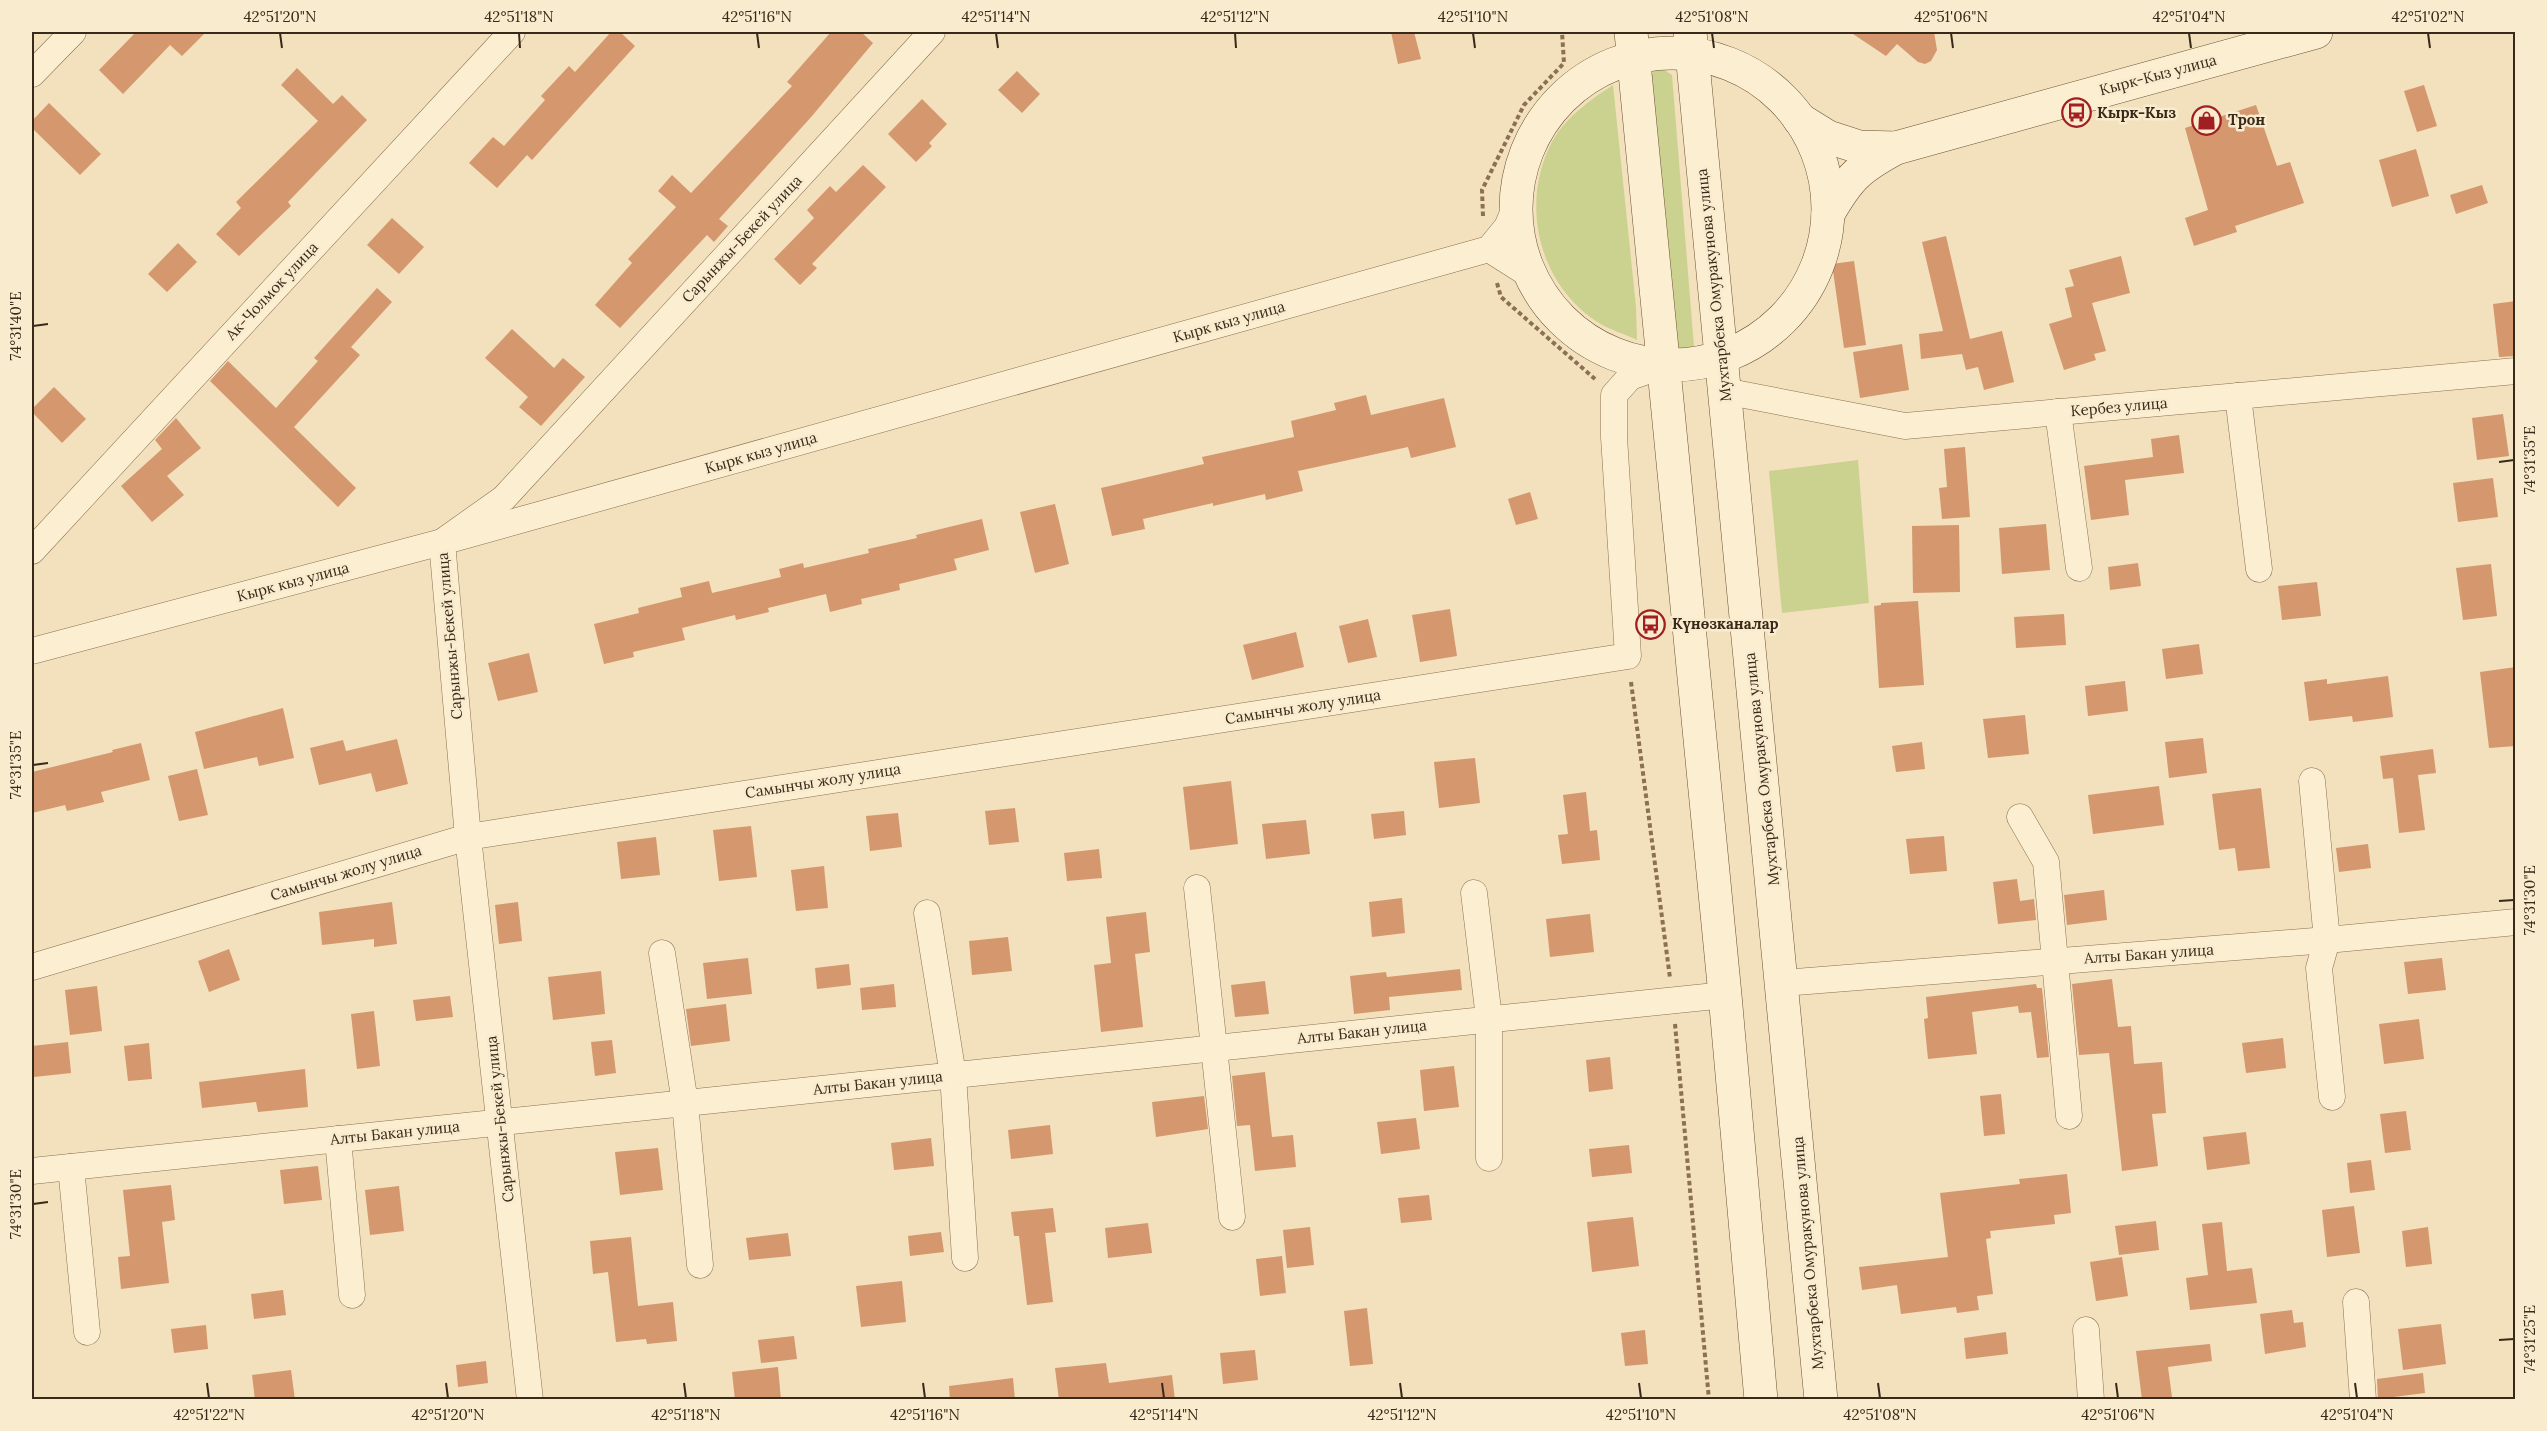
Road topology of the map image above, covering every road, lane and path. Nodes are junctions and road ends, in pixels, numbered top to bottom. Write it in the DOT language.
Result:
graph roads {
  1 [pos="73,32"];
  2 [pos="512,32"];
  3 [pos="932,32"];
  4 [pos="1562,32"];
  5 [pos="2316,32"];
  6 [pos="1691,42"];
  7 [pos="1633,44"];
  8 [pos="32,74"];
  9 [pos="1799,119"];
  10 [pos="1896,148"];
  11 [pos="1516,206"];
  12 [pos="1828,214"];
  13 [pos="1484,219"];
  14 [pos="1490,249"];
  15 [pos="1495,274"];
  16 [pos="1530,275"];
  17 [pos="1721,359"];
  18 [pos="1662,366"];
  19 [pos="2516,371"];
  20 [pos="1724,391"];
  21 [pos="1614,395"];
  22 [pos="2238,396"];
  23 [pos="2058,412"];
  24 [pos="442,542"];
  25 [pos="32,551"];
  26 [pos="2079,568"];
  27 [pos="2259,568"];
  28 [pos="32,651"];
  29 [pos="2312,781"];
  30 [pos="2020,817"];
  31 [pos="468,837"];
  32 [pos="1197,888"];
  33 [pos="1474,893"];
  34 [pos="927,913"];
  35 [pos="2516,922"];
  36 [pos="2327,940"];
  37 [pos="662,953"];
  38 [pos="2056,962"];
  39 [pos="32,967"];
  40 [pos="1783,983"];
  41 [pos="1725,995"];
  42 [pos="1489,1018"];
  43 [pos="1215,1047"];
  44 [pos="953,1075"];
  45 [pos="2332,1097"];
  46 [pos="685,1103"];
  47 [pos="2068,1116"];
  48 [pos="501,1122"];
  49 [pos="338,1139"];
  50 [pos="1489,1158"];
  51 [pos="71,1167"];
  52 [pos="32,1172"];
  53 [pos="1232,1217"];
  54 [pos="964,1258"];
  55 [pos="700,1264"];
  56 [pos="352,1295"];
  57 [pos="2356,1302"];
  58 [pos="2086,1330"];
  59 [pos="87,1332"];
  60 [pos="530,1400"];
  61 [pos="1761,1400"];
  62 [pos="1821,1400"];
  63 [pos="2091,1400"];
  64 [pos="2363,1400"];
  1 -- 8 [label="street"];
  2 -- 25 [label="street, Ак-Чолмок улица"];
  3 -- 24 [label="street, Сарынжы-Бекей улица"];
  4 -- 13 [label="path"];
  5 -- 10 [label="main road, Кырк-Кыз улица"];
  6 -- 7 [label="main road"];
  6 -- 9 [label="main road"];
  6 -- 17 [label="main road, Мухтарбека Омуракунова улица"];
  7 -- 11 [label="main road"];
  7 -- 18 [label="main road"];
  9 -- 10 [label="main road, Кырк-Кыз улица"];
  9 -- 12 [label="main road"];
  10 -- 12 [label="main road, Кырк-Кыз улица"];
  11 -- 14 [label="street"];
  11 -- 16 [label="main road"];
  12 -- 17 [label="main road"];
  14 -- 16 [label="street"];
  14 -- 24 [label="street, Кырк кыз улица"];
  15 -- 21 [label="path"];
  16 -- 18 [label="main road"];
  17 -- 18 [label="main road"];
  17 -- 20 [label="main road, Мухтарбека Омуракунова улица"];
  18 -- 21 [label="street"];
  18 -- 41 [label="main road"];
  19 -- 22 [label="street, Кербез улица"];
  20 -- 23 [label="street, Кербез улица"];
  20 -- 40 [label="main road, Мухтарбека Омуракунова улица"];
  21 -- 31 [label="street, Самынчы жолу улица"];
  22 -- 23 [label="street, Кербез улица"];
  22 -- 27 [label="street"];
  23 -- 26 [label="street"];
  24 -- 28 [label="street, Кырк кыз улица"];
  24 -- 31 [label="street, Сарынжы-Бекей улица"];
  29 -- 36 [label="street"];
  30 -- 38 [label="street"];
  31 -- 39 [label="street, Самынчы жолу улица"];
  31 -- 48 [label="street, Сарынжы-Бекей улица"];
  32 -- 43 [label="street"];
  33 -- 42 [label="street"];
  34 -- 44 [label="street"];
  35 -- 36 [label="street, Алты Бакан улица"];
  36 -- 38 [label="street, Алты Бакан улица"];
  36 -- 45 [label="street"];
  37 -- 46 [label="street"];
  38 -- 40 [label="street, Алты Бакан улица"];
  38 -- 47 [label="street"];
  40 -- 62 [label="main road, Мухтарбека Омуракунова улица"];
  41 -- 42 [label="street, Алты Бакан улица"];
  41 -- 61 [label="main road"];
  42 -- 43 [label="street, Алты Бакан улица"];
  42 -- 50 [label="street"];
  43 -- 44 [label="street, Алты Бакан улица"];
  43 -- 53 [label="street"];
  44 -- 46 [label="street, Алты Бакан улица"];
  44 -- 54 [label="street"];
  46 -- 48 [label="street, Алты Бакан улица"];
  46 -- 55 [label="street"];
  48 -- 49 [label="street, Алты Бакан улица"];
  48 -- 60 [label="street, Сарынжы-Бекей улица"];
  49 -- 51 [label="street, Алты Бакан улица"];
  49 -- 56 [label="street"];
  51 -- 52 [label="street, Алты Бакан улица"];
  51 -- 59 [label="street"];
  57 -- 64 [label="street"];
  58 -- 63 [label="street"];
}
